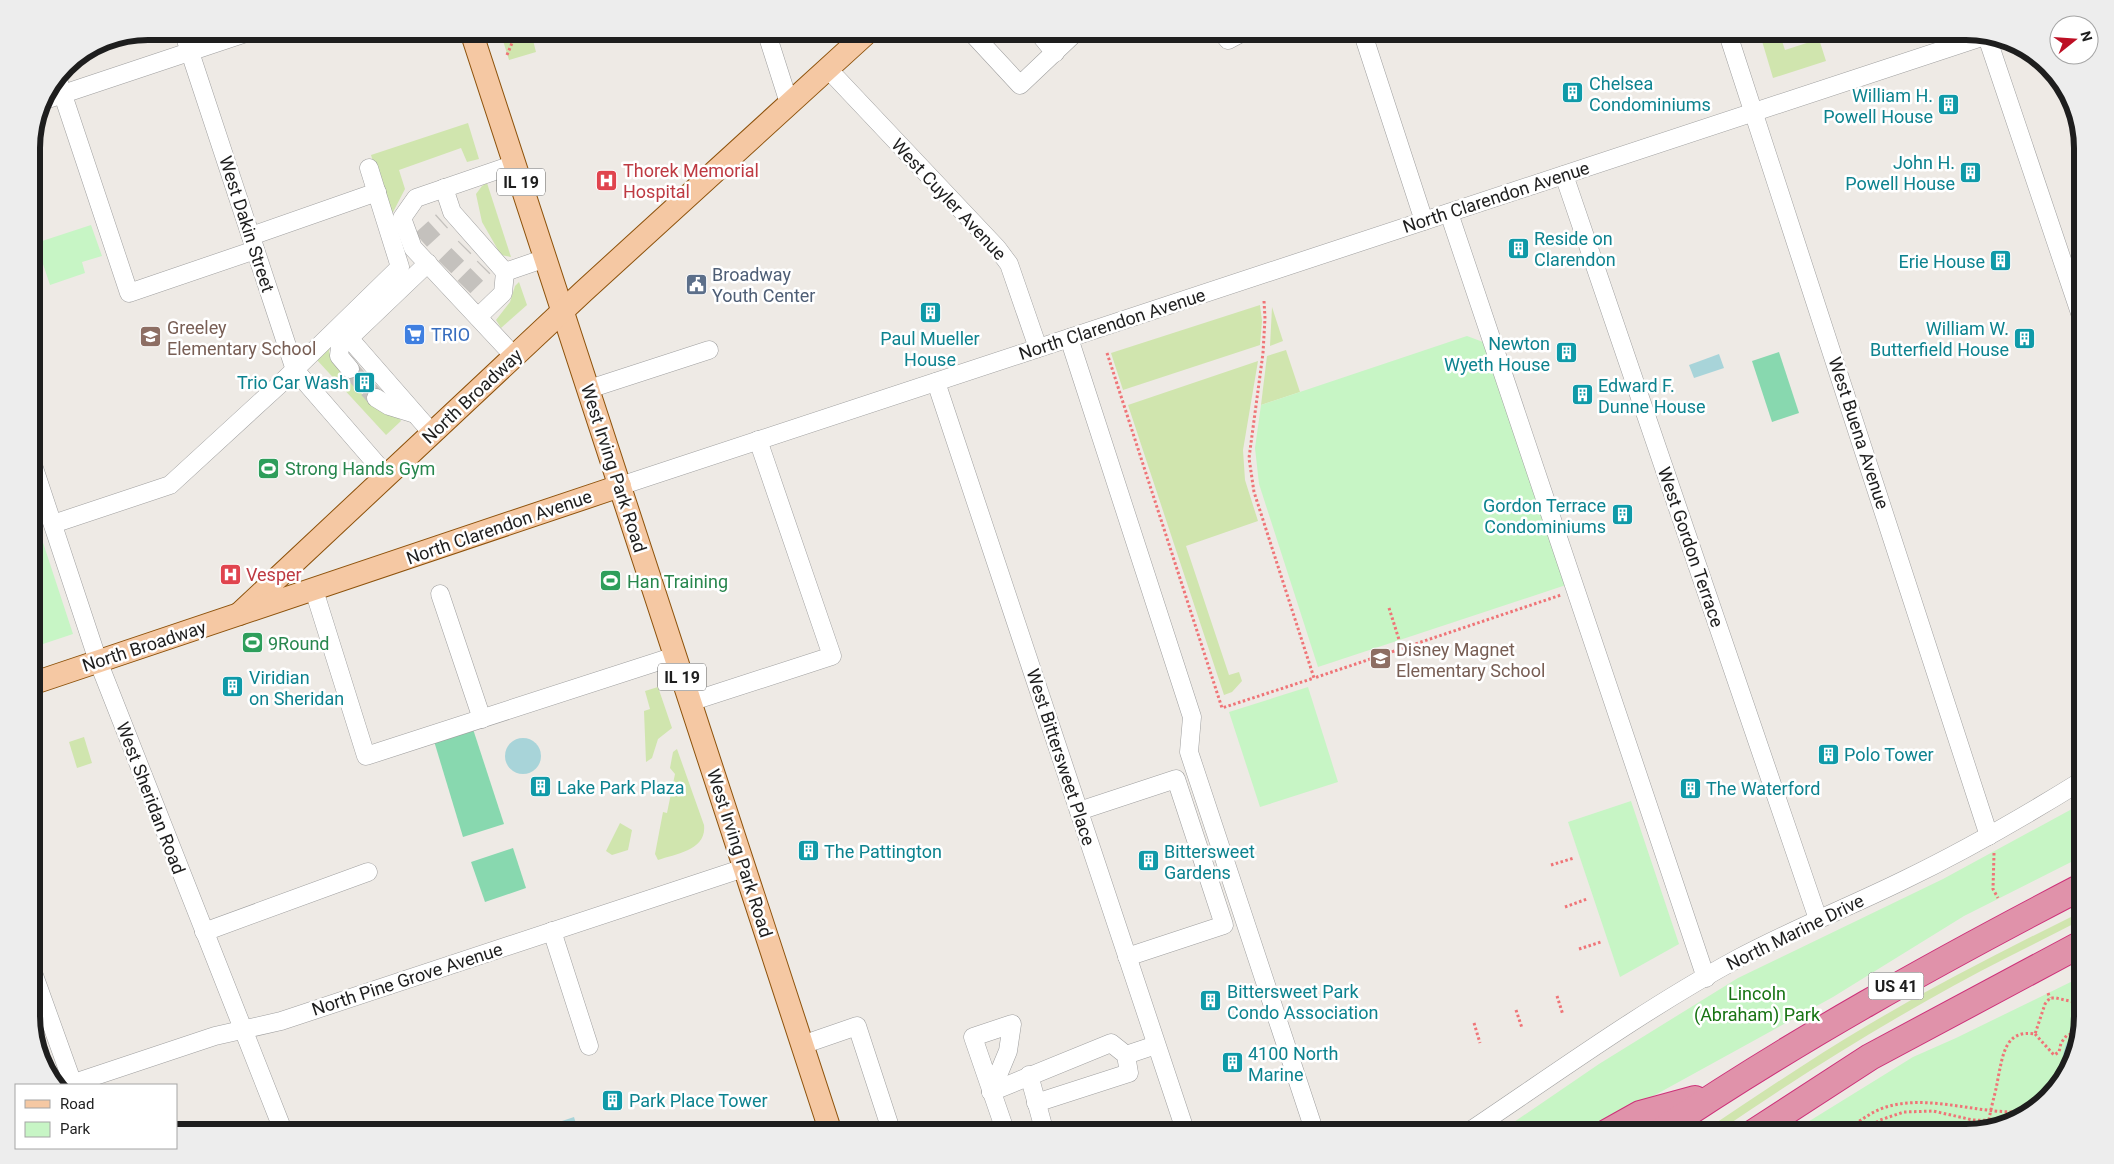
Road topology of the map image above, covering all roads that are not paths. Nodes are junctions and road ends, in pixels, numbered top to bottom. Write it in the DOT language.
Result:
graph roads {
  1 [pos="186,40"];
  2 [pos="225,40"];
  3 [pos="474,40"];
  4 [pos="769,40"];
  5 [pos="859,40"];
  6 [pos="978,40"];
  7 [pos="1044,40"];
  8 [pos="1068,40"];
  9 [pos="1365,40"];
  10 [pos="1730,40"];
  11 [pos="1975,41"];
  12 [pos="1988,43"];
  13 [pos="190,52"];
  14 [pos="1056,53"];
  15 [pos="828,69"];
  16 [pos="60,85"];
  17 [pos="63,94"];
  18 [pos="52,98"];
  19 [pos="789,103"];
  20 [pos="1754,113"];
  21 [pos="515,164"];
  22 [pos="369,168"];
  23 [pos="1564,175"];
  24 [pos="444,188"];
  25 [pos="376,192"];
  26 [pos="1449,213"];
  27 [pos="1424,221"];
  28 [pos="253,243"];
  29 [pos="546,258"];
  30 [pos="437,268"];
  31 [pos="505,272"];
  32 [pos="2074,298"];
  33 [pos="563,310"];
  34 [pos="478,317"];
  35 [pos="349,338"];
  36 [pos="1069,338"];
  37 [pos="1038,348"];
  38 [pos="709,350"];
  39 [pos="514,356"];
  40 [pos="295,370"];
  41 [pos="350,370"];
  42 [pos="936,382"];
  43 [pos="589,390"];
  44 [pos="376,398"];
  45 [pos="415,414"];
  46 [pos="432,434"];
  47 [pos="758,440"];
  48 [pos="387,476"];
  49 [pos="40,484"];
  50 [pos="620,486"];
  51 [pos="53,524"];
  52 [pos="314,590"];
  53 [pos="440,594"];
  54 [pos="239,614"];
  55 [pos="675,656"];
  56 [pos="98,661"];
  57 [pos="40,681"];
  58 [pos="690,702"];
  59 [pos="482,718"];
  60 [pos="2074,785"];
  61 [pos="1078,811"];
  62 [pos="1989,836"];
  63 [pos="744,868"];
  64 [pos="368,872"];
  65 [pos="2074,891"];
  66 [pos="1818,919"];
  67 [pos="552,931"];
  68 [pos="204,932"];
  69 [pos="2074,948"];
  70 [pos="1127,958"];
  71 [pos="1706,978"];
  72 [pos="40,992"];
  73 [pos="242,1029"];
  74 [pos="802,1044"];
  75 [pos="1156,1045"];
  76 [pos="589,1046"];
  77 [pos="1126,1055"];
  78 [pos="1029,1075"];
  79 [pos="70,1084"];
  80 [pos="1715,1094"];
  81 [pos="1036,1102"];
  82 [pos="280,1124"];
  83 [pos="828,1124"];
  84 [pos="889,1124"];
  85 [pos="1003,1124"];
  86 [pos="1042,1124"];
  87 [pos="1183,1124"];
  88 [pos="1312,1124"];
  89 [pos="1481,1124"];
  90 [pos="1622,1124"];
  91 [pos="1671,1124"];
  92 [pos="1767,1124"];
  1 -- 13 [label="street, West Dakin Street"];
  2 -- 13 [label="street"];
  3 -- 21 [label="main road, West Irving Park Road / IL 19"];
  4 -- 19 [label="street"];
  5 -- 15 [label="main road, North Broadway"];
  6 -- 14 [label="street"];
  7 -- 14 [label="street"];
  8 -- 14 [label="street"];
  9 -- 27 [label="street"];
  10 -- 20 [label="street, West Buena Avenue"];
  11 -- 20 [label="street, North Clarendon Avenue"];
  12 -- 32 [label="street"];
  13 -- 17 [label="street"];
  13 -- 28 [label="street, West Dakin Street"];
  15 -- 19 [label="main road, North Broadway"];
  15 -- 37 [label="street, West Cuyler Avenue"];
  16 -- 17 [label="street"];
  17 -- 18 [label="street"];
  17 -- 28 [label="street"];
  19 -- 33 [label="main road, North Broadway"];
  20 -- 23 [label="street, North Clarendon Avenue"];
  20 -- 62 [label="street, West Buena Avenue"];
  21 -- 24 [label="street"];
  21 -- 29 [label="main road, West Irving Park Road / IL 19"];
  22 -- 25 [label="street"];
  23 -- 26 [label="street, North Clarendon Avenue"];
  23 -- 66 [label="street, West Gordon Terrace"];
  24 -- 30 [label="street"];
  24 -- 31 [label="street"];
  25 -- 28 [label="street"];
  25 -- 40 [label="street"];
  26 -- 27 [label="street, North Clarendon Avenue"];
  26 -- 71 [label="street"];
  27 -- 36 [label="street, North Clarendon Avenue"];
  28 -- 40 [label="street, West Dakin Street"];
  29 -- 31 [label="street"];
  29 -- 33 [label="main road, West Irving Park Road / IL 19"];
  30 -- 34 [label="street"];
  30 -- 35 [label="street"];
  31 -- 34 [label="street"];
  33 -- 39 [label="main road, North Broadway"];
  33 -- 43 [label="main road, West Irving Park Road / IL 19"];
  34 -- 39 [label="street"];
  35 -- 41 [label="street"];
  35 -- 45 [label="street"];
  36 -- 37 [label="street, North Clarendon Avenue"];
  36 -- 88 [label="street"];
  37 -- 42 [label="street, North Clarendon Avenue"];
  38 -- 43 [label="street"];
  39 -- 46 [label="main road, North Broadway"];
  40 -- 48 [label="street, West Dakin Street"];
  40 -- 51 [label="street"];
  42 -- 47 [label="street, North Clarendon Avenue"];
  42 -- 61 [label="street, West Bittersweet Place"];
  43 -- 50 [label="main road, West Irving Park Road / IL 19"];
  44 -- 45 [label="street"];
  45 -- 46 [label="street"];
  46 -- 48 [label="main road, North Broadway"];
  47 -- 50 [label="street, North Clarendon Avenue"];
  47 -- 58 [label="street"];
  48 -- 54 [label="main road, North Broadway"];
  49 -- 51 [label="street, West Sheridan Road"];
  50 -- 52 [label="main road, North Clarendon Avenue"];
  50 -- 55 [label="main road, West Irving Park Road / IL 19"];
  51 -- 56 [label="street, West Sheridan Road"];
  52 -- 54 [label="main road, North Clarendon Avenue"];
  52 -- 59 [label="street"];
  53 -- 59 [label="street"];
  54 -- 56 [label="main road, North Broadway"];
  55 -- 58 [label="main road, West Irving Park Road / IL 19"];
  55 -- 59 [label="street"];
  56 -- 57 [label="main road, North Broadway"];
  56 -- 68 [label="street, West Sheridan Road"];
  58 -- 63 [label="main road, West Irving Park Road / IL 19"];
  60 -- 62 [label="street, North Marine Drive"];
  61 -- 70 [label="street, West Bittersweet Place"];
  61 -- 70 [label="street"];
  62 -- 66 [label="street, North Marine Drive"];
  63 -- 67 [label="street, North Pine Grove Avenue"];
  63 -- 74 [label="main road, West Irving Park Road / IL 19"];
  64 -- 68 [label="street"];
  65 -- 80 [label="highway, US 41"];
  66 -- 71 [label="street, North Marine Drive"];
  67 -- 73 [label="street, North Pine Grove Avenue"];
  67 -- 76 [label="street"];
  68 -- 73 [label="street, West Sheridan Road"];
  69 -- 92 [label="highway, US 41"];
  70 -- 75 [label="street, West Bittersweet Place"];
  71 -- 89 [label="street, North Marine Drive"];
  72 -- 79 [label="street"];
  73 -- 79 [label="street, North Pine Grove Avenue"];
  73 -- 82 [label="street, West Sheridan Road"];
  74 -- 83 [label="main road, West Irving Park Road / IL 19"];
  74 -- 84 [label="street"];
  75 -- 77 [label="street"];
  75 -- 87 [label="street, West Bittersweet Place"];
  77 -- 78 [label="street"];
  77 -- 81 [label="street"];
  78 -- 81 [label="street"];
  78 -- 85 [label="street"];
  80 -- 90 [label="highway"];
  80 -- 91 [label="highway, US 41"];
  81 -- 86 [label="street"];
}
